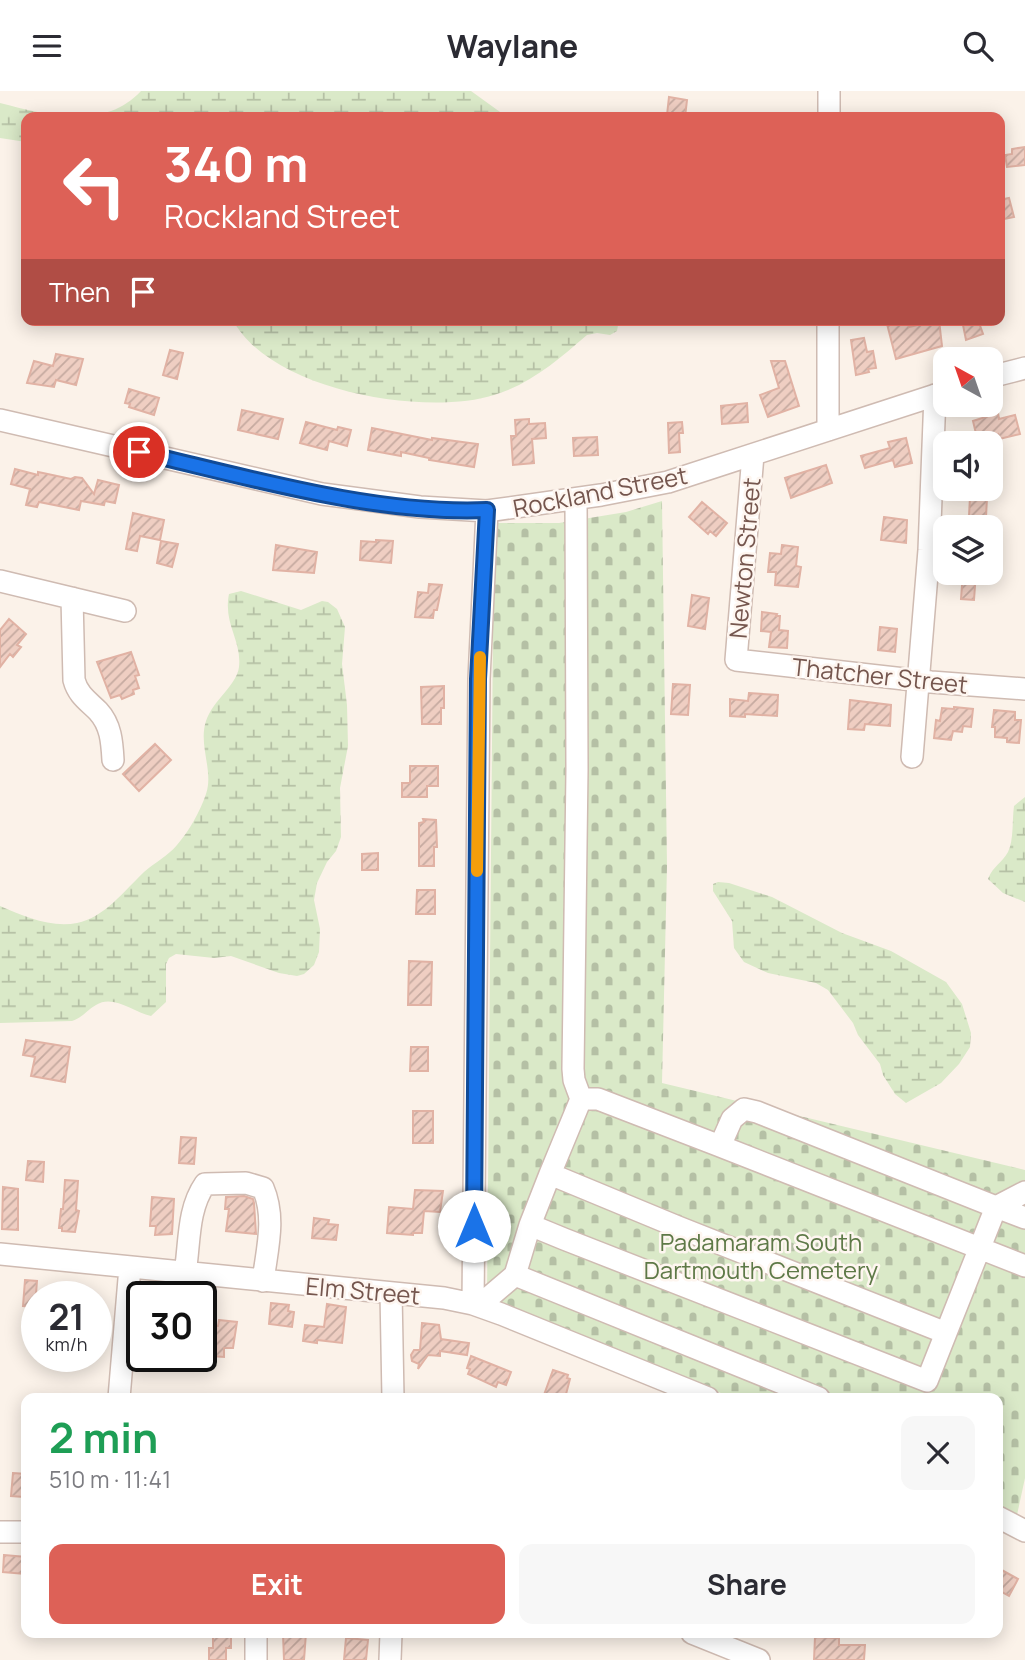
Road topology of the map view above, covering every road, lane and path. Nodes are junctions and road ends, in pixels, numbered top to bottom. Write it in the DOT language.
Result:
graph roads {
  1 [pos="829,91"];
  2 [pos="829,112"];
  3 [pos="828,326"];
  4 [pos="1025,368"];
  5 [pos="1003,374"];
  6 [pos="933,395"];
  7 [pos="938,417"];
  8 [pos="1,422"];
  9 [pos="828,430"];
  10 [pos="753,455"];
  11 [pos="576,499"];
  12 [pos="487,510"];
  13 [pos="0,581"];
  14 [pos="72,598"];
  15 [pos="125,611"];
  16 [pos="736,660"];
  17 [pos="920,681"];
  18 [pos="1025,689"];
  19 [pos="912,757"];
  20 [pos="113,760"];
  21 [pos="581,1099"];
  22 [pos="720,1146"];
  23 [pos="550,1174"];
  24 [pos="1025,1192"];
  25 [pos="996,1207"];
  26 [pos="1025,1218"];
  27 [pos="530,1225"];
  28 [pos="981,1249"];
  29 [pos="0,1254"];
  30 [pos="1025,1266"];
  31 [pos="130,1268"];
  32 [pos="185,1273"];
  33 [pos="515,1275"];
  34 [pos="263,1281"];
  35 [pos="391,1293"];
  36 [pos="473,1304"];
  37 [pos="946,1333"];
  38 [pos="923,1390"];
  39 [pos="119,1393"];
  40 [pos="393,1393"];
  41 [pos="696,1393"];
  42 [pos="806,1393"];
  43 [pos="1003,1520"];
  44 [pos="1025,1531"];
  45 [pos="0,1532"];
  46 [pos="21,1532"];
  47 [pos="256,1638"];
  48 [pos="391,1638"];
  49 [pos="705,1641"];
  50 [pos="256,1660"];
  51 [pos="390,1660"];
  52 [pos="759,1660"];
  1 -- 2 [label="street"];
  3 -- 9 [label="street"];
  4 -- 5 [label="street"];
  6 -- 9 [label="street, Rockland Street"];
  7 -- 17 [label="street"];
  8 -- 12 [label="street, Rockland Street"];
  9 -- 10 [label="street, Rockland Street"];
  10 -- 11 [label="street, Rockland Street"];
  10 -- 16 [label="street, Newton Street"];
  11 -- 12 [label="street, Rockland Street"];
  11 -- 21 [label="street"];
  12 -- 36 [label="street"];
  13 -- 14 [label="street"];
  14 -- 15 [label="street"];
  14 -- 20 [label="street"];
  16 -- 17 [label="street, Thatcher Street"];
  17 -- 18 [label="street, Thatcher Street"];
  17 -- 19 [label="street"];
  21 -- 22 [label="street"];
  21 -- 23 [label="street"];
  22 -- 25 [label="street"];
  22 -- 28 [label="street"];
  23 -- 27 [label="street"];
  23 -- 37 [label="street"];
  24 -- 25 [label="street"];
  25 -- 26 [label="street"];
  25 -- 28 [label="street"];
  27 -- 33 [label="street"];
  27 -- 38 [label="street"];
  28 -- 30 [label="street"];
  28 -- 37 [label="street"];
  29 -- 31 [label="street, Elm Street"];
  31 -- 32 [label="street, Elm Street"];
  31 -- 39 [label="street"];
  32 -- 34 [label="street, Elm Street"];
  32 -- 34 [label="street"];
  33 -- 36 [label="street"];
  33 -- 42 [label="street"];
  34 -- 35 [label="street, Elm Street"];
  35 -- 36 [label="street, Elm Street"];
  35 -- 40 [label="street"];
  36 -- 41 [label="street, Elm Street"];
  37 -- 38 [label="street"];
  43 -- 44 [label="street"];
  45 -- 46 [label="street"];
  47 -- 50 [label="street"];
  48 -- 51 [label="street"];
  49 -- 52 [label="street"];
}
